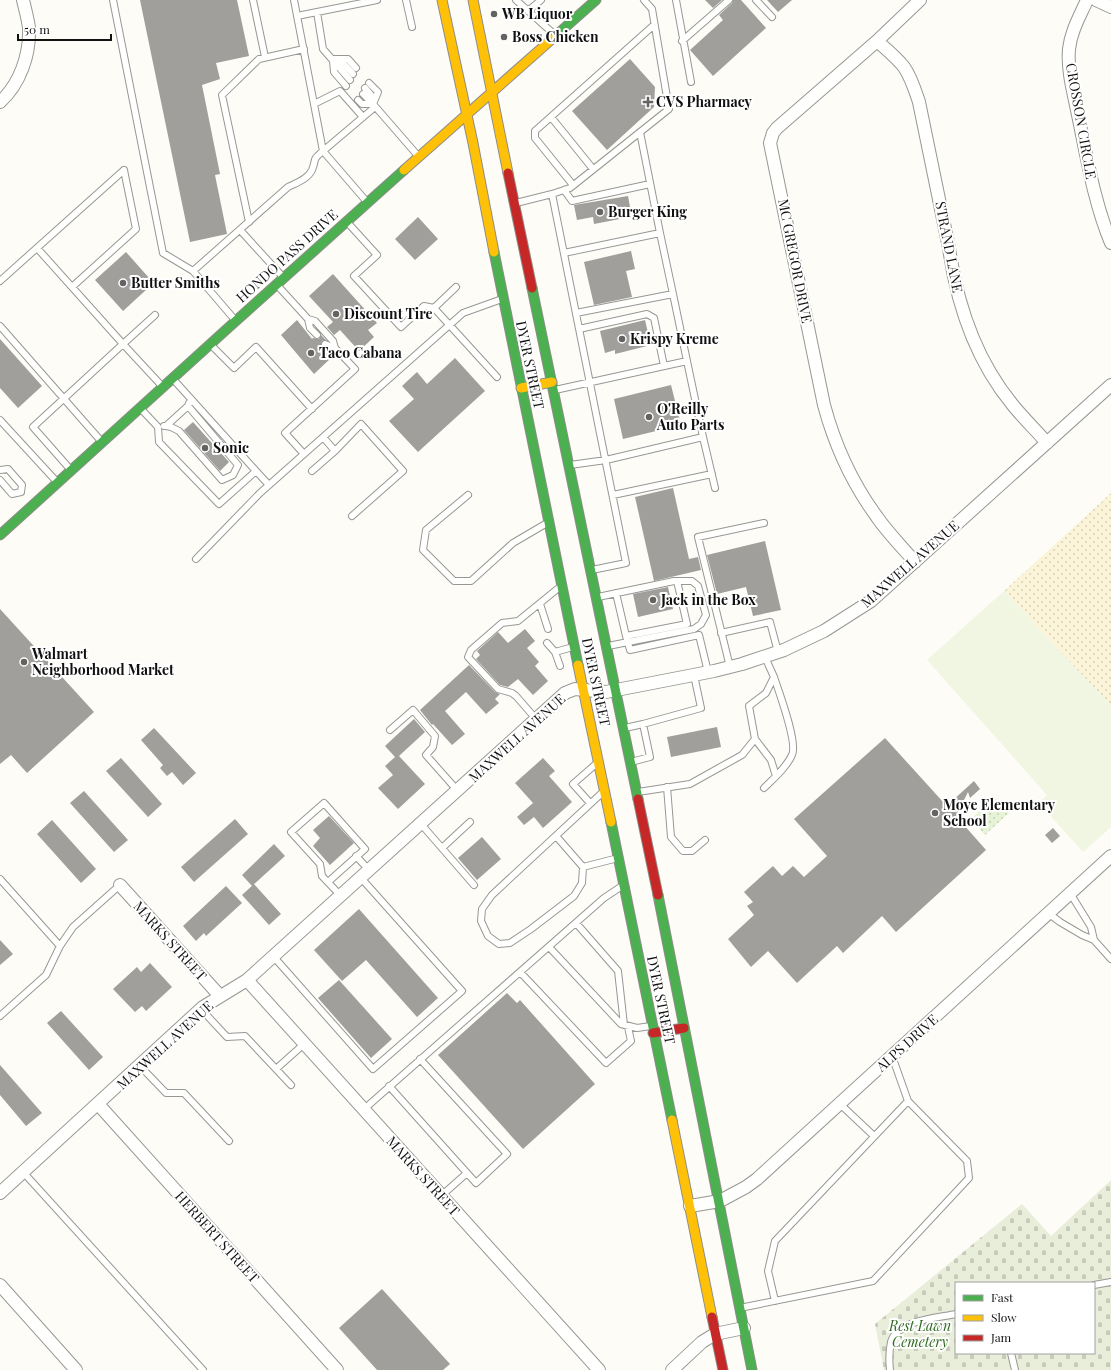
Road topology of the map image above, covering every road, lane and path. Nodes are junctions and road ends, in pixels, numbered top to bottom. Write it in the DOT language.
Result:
graph roads {
  1 [pos="23,0"];
  2 [pos="113,0"];
  3 [pos="253,0"];
  4 [pos="294,0"];
  5 [pos="377,0"];
  6 [pos="406,0"];
  7 [pos="442,0"];
  8 [pos="474,0"];
  9 [pos="516,0"];
  10 [pos="542,0"];
  11 [pos="596,0"];
  12 [pos="644,0"];
  13 [pos="676,0"];
  14 [pos="730,0"];
  15 [pos="756,0"];
  16 [pos="920,0"];
  17 [pos="1087,0"];
  18 [pos="1096,0"];
  19 [pos="1111,7"];
  20 [pos="528,11"];
  21 [pos="317,12"];
  22 [pos="297,16"];
  23 [pos="772,17"];
  24 [pos="654,25"];
  25 [pos="412,26"];
  26 [pos="556,36"];
  27 [pos="682,41"];
  28 [pos="877,41"];
  29 [pos="304,48"];
  30 [pos="265,57"];
  31 [pos="332,59"];
  32 [pos="356,68"];
  33 [pos="351,77"];
  34 [pos="691,82"];
  35 [pos="346,86"];
  36 [pos="492,93"];
  37 [pos="358,100"];
  38 [pos="0,102"];
  39 [pos="314,104"];
  40 [pos="374,105"];
  41 [pos="466,115"];
  42 [pos="363,117"];
  43 [pos="551,117"];
  44 [pos="640,132"];
  45 [pos="323,151"];
  46 [pos="419,157"];
  47 [pos="593,169"];
  48 [pos="650,184"];
  49 [pos="573,185"];
  50 [pos="564,190"];
  51 [pos="552,194"];
  52 [pos="367,203"];
  53 [pos="515,204"];
  54 [pos="346,221"];
  55 [pos="249,222"];
  56 [pos="240,230"];
  57 [pos="660,233"];
  58 [pos="1111,243"];
  59 [pos="37,248"];
  60 [pos="564,253"];
  61 [pos="193,271"];
  62 [pos="280,281"];
  63 [pos="0,282"];
  64 [pos="72,287"];
  65 [pos="456,287"];
  66 [pos="673,294"];
  67 [pos="503,299"];
  68 [pos="434,308"];
  69 [pos="576,313"];
  70 [pos="155,315"];
  71 [pos="308,319"];
  72 [pos="236,321"];
  73 [pos="450,325"];
  74 [pos="0,326"];
  75 [pos="579,329"];
  76 [pos="317,335"];
  77 [pos="123,344"];
  78 [pos="210,344"];
  79 [pos="325,344"];
  80 [pos="335,348"];
  81 [pos="687,362"];
  82 [pos="664,366"];
  83 [pos="497,377"];
  84 [pos="173,378"];
  85 [pos="590,382"];
  86 [pos="1111,385"];
  87 [pos="553,386"];
  88 [pos="163,387"];
  89 [pos="521,388"];
  90 [pos="64,398"];
  91 [pos="191,399"];
  92 [pos="188,406"];
  93 [pos="140,408"];
  94 [pos="312,409"];
  95 [pos="0,420"];
  96 [pos="166,426"];
  97 [pos="158,427"];
  98 [pos="323,437"];
  99 [pos="703,437"];
  100 [pos="102,442"];
  101 [pos="1047,443"];
  102 [pos="335,450"];
  103 [pos="304,454"];
  104 [pos="606,460"];
  105 [pos="569,465"];
  106 [pos="0,470"];
  107 [pos="71,470"];
  108 [pos="256,471"];
  109 [pos="312,471"];
  110 [pos="712,474"];
  111 [pos="0,480"];
  112 [pos="58,482"];
  113 [pos="269,485"];
  114 [pos="715,488"];
  115 [pos="468,495"];
  116 [pos="613,495"];
  117 [pos="27,499"];
  118 [pos="352,516"];
  119 [pos="549,522"];
  120 [pos="764,523"];
  121 [pos="0,535"];
  122 [pos="196,559"];
  123 [pos="915,562"];
  124 [pos="590,571"];
  125 [pos="677,581"];
  126 [pos="562,586"];
  127 [pos="616,593"];
  128 [pos="596,597"];
  129 [pos="540,604"];
  130 [pos="548,628"];
  131 [pos="721,633"];
  132 [pos="626,640"];
  133 [pos="547,643"];
  134 [pos="606,646"];
  135 [pos="574,647"];
  136 [pos="555,652"];
  137 [pos="778,652"];
  138 [pos="765,657"];
  139 [pos="560,666"];
  140 [pos="730,667"];
  141 [pos="708,672"];
  142 [pos="694,675"];
  143 [pos="774,677"];
  144 [pos="583,689"];
  145 [pos="615,690"];
  146 [pos="536,720"];
  147 [pos="643,724"];
  148 [pos="623,728"];
  149 [pos="390,730"];
  150 [pos="756,739"];
  151 [pos="598,762"];
  152 [pos="630,762"];
  153 [pos="776,776"];
  154 [pos="667,787"];
  155 [pos="764,788"];
  156 [pos="457,790"];
  157 [pos="604,791"];
  158 [pos="636,792"];
  159 [pos="590,803"];
  160 [pos="470,822"];
  161 [pos="421,824"];
  162 [pos="556,836"];
  163 [pos="706,840"];
  164 [pos="442,848"];
  165 [pos="356,856"];
  166 [pos="1111,856"];
  167 [pos="618,858"];
  168 [pos="583,867"];
  169 [pos="365,874"];
  170 [pos="0,879"];
  171 [pos="328,882"];
  172 [pos="120,885"];
  173 [pos="474,885"];
  174 [pos="623,886"];
  175 [pos="1070,893"];
  176 [pos="341,896"];
  177 [pos="1048,914"];
  178 [pos="576,923"];
  179 [pos="1094,940"];
  180 [pos="60,946"];
  181 [pos="549,947"];
  182 [pos="274,956"];
  183 [pos="1111,958"];
  184 [pos="520,972"];
  185 [pos="248,980"];
  186 [pos="220,996"];
  187 [pos="201,1009"];
  188 [pos="0,1016"];
  189 [pos="626,1026"];
  190 [pos="684,1028"];
  191 [pos="653,1029"];
  192 [pos="304,1044"];
  193 [pos="892,1056"];
  194 [pos="420,1059"];
  195 [pos="140,1066"];
  196 [pos="276,1068"];
  197 [pos="291,1085"];
  198 [pos="389,1086"];
  199 [pos="908,1101"];
  200 [pos="98,1104"];
  201 [pos="840,1104"];
  202 [pos="363,1110"];
  203 [pos="874,1136"];
  204 [pos="229,1141"];
  205 [pos="23,1172"];
  206 [pos="467,1173"];
  207 [pos="0,1193"];
  208 [pos="441,1196"];
  209 [pos="720,1201"];
  210 [pos="690,1206"];
  211 [pos="1111,1282"];
  212 [pos="0,1285"];
  213 [pos="1095,1285"];
  214 [pos="775,1301"];
  215 [pos="740,1308"];
  216 [pos="955,1314"];
  217 [pos="744,1328"];
  218 [pos="715,1334"];
  219 [pos="1011,1354"];
  220 [pos="76,1370"];
  221 [pos="203,1370"];
  222 [pos="337,1370"];
  223 [pos="599,1370"];
  224 [pos="672,1370"];
  225 [pos="723,1370"];
  226 [pos="752,1370"];
  227 [pos="890,1370"];
  228 [pos="1015,1370"];
  1 -- 38 [label="street"];
  2 -- 61 [label="lane"];
  3 -- 30 [label="lane"];
  4 -- 22 [label="lane"];
  5 -- 21 [label="lane"];
  6 -- 25 [label="lane"];
  7 -- 41 [label="main road, DYER STREET"];
  8 -- 36 [label="main road, DYER STREET"];
  9 -- 20 [label="lane"];
  10 -- 20 [label="lane"];
  11 -- 26 [label="main road, HONDO PASS DRIVE"];
  12 -- 24 [label="lane"];
  13 -- 27 [label="lane"];
  14 -- 27 [label="lane"];
  15 -- 23 [label="lane"];
  16 -- 28 [label="street, MC GREGOR DRIVE"];
  17 -- 58 [label="street, CROSSON CIRCLE"];
  18 -- 19 [label="street"];
  20 -- 26 [label="lane"];
  21 -- 22 [label="lane"];
  21 -- 31 [label="lane"];
  22 -- 29 [label="lane"];
  24 -- 43 [label="lane"];
  24 -- 44 [label="lane"];
  26 -- 36 [label="main road, HONDO PASS DRIVE"];
  27 -- 34 [label="lane"];
  28 -- 101 [label="street, STRAND LANE"];
  28 -- 123 [label="street, MC GREGOR DRIVE"];
  29 -- 30 [label="lane"];
  29 -- 39 [label="lane"];
  30 -- 55 [label="lane"];
  31 -- 32 [label="lane"];
  31 -- 33 [label="lane"];
  31 -- 35 [label="lane"];
  36 -- 41 [label="main road, HONDO PASS DRIVE"];
  36 -- 53 [label="main road, DYER STREET"];
  37 -- 40 [label="lane"];
  39 -- 42 [label="lane"];
  39 -- 45 [label="lane"];
  40 -- 40 [label="lane"];
  40 -- 42 [label="lane"];
  40 -- 46 [label="lane"];
  41 -- 46 [label="main road, HONDO PASS DRIVE"];
  41 -- 67 [label="main road, DYER STREET"];
  42 -- 45 [label="lane"];
  43 -- 47 [label="lane"];
  43 -- 49 [label="lane"];
  44 -- 47 [label="lane"];
  44 -- 48 [label="lane"];
  45 -- 52 [label="lane"];
  45 -- 55 [label="lane"];
  46 -- 52 [label="main road, HONDO PASS DRIVE"];
  47 -- 49 [label="lane"];
  48 -- 50 [label="lane"];
  48 -- 57 [label="lane"];
  49 -- 50 [label="lane"];
  50 -- 51 [label="lane"];
  51 -- 53 [label="lane"];
  51 -- 60 [label="lane"];
  52 -- 54 [label="main road, HONDO PASS DRIVE"];
  53 -- 87 [label="main road, DYER STREET"];
  54 -- 62 [label="main road, HONDO PASS DRIVE"];
  54 -- 68 [label="lane"];
  55 -- 56 [label="lane"];
  56 -- 61 [label="lane"];
  56 -- 62 [label="lane"];
  57 -- 60 [label="lane"];
  57 -- 66 [label="lane"];
  59 -- 63 [label="lane"];
  59 -- 64 [label="lane"];
  59 -- 64 [label="lane"];
  60 -- 69 [label="lane"];
  61 -- 72 [label="lane"];
  62 -- 71 [label="lane"];
  62 -- 72 [label="main road, HONDO PASS DRIVE"];
  64 -- 77 [label="lane"];
  65 -- 68 [label="lane"];
  66 -- 69 [label="lane"];
  66 -- 81 [label="lane"];
  67 -- 73 [label="lane"];
  67 -- 89 [label="main road, DYER STREET"];
  68 -- 73 [label="lane"];
  69 -- 75 [label="lane"];
  70 -- 77 [label="lane"];
  71 -- 76 [label="lane"];
  71 -- 80 [label="lane"];
  72 -- 78 [label="main road, HONDO PASS DRIVE"];
  73 -- 83 [label="lane"];
  73 -- 98 [label="lane"];
  74 -- 90 [label="lane"];
  75 -- 82 [label="lane"];
  75 -- 85 [label="lane"];
  77 -- 88 [label="lane"];
  77 -- 90 [label="lane"];
  78 -- 84 [label="main road, HONDO PASS DRIVE"];
  78 -- 94 [label="lane"];
  79 -- 80 [label="lane"];
  80 -- 94 [label="lane"];
  81 -- 82 [label="lane"];
  81 -- 99 [label="lane"];
  82 -- 85 [label="lane"];
  84 -- 88 [label="main road, HONDO PASS DRIVE"];
  84 -- 91 [label="lane"];
  85 -- 87 [label="lane"];
  85 -- 104 [label="lane"];
  86 -- 101 [label="street, MAXWELL AVENUE"];
  87 -- 89 [label="main road"];
  87 -- 105 [label="main road, DYER STREET"];
  88 -- 93 [label="main road, HONDO PASS DRIVE"];
  89 -- 119 [label="main road, DYER STREET"];
  90 -- 100 [label="lane"];
  90 -- 107 [label="lane"];
  91 -- 92 [label="lane"];
  91 -- 108 [label="lane"];
  92 -- 96 [label="lane"];
  92 -- 96 [label="lane"];
  93 -- 97 [label="lane"];
  93 -- 100 [label="main road, HONDO PASS DRIVE"];
  94 -- 103 [label="lane"];
  95 -- 112 [label="lane"];
  96 -- 97 [label="lane"];
  97 -- 108 [label="lane"];
  98 -- 102 [label="lane"];
  98 -- 103 [label="lane"];
  99 -- 104 [label="lane"];
  99 -- 110 [label="lane"];
  100 -- 107 [label="main road, HONDO PASS DRIVE"];
  101 -- 123 [label="street, MAXWELL AVENUE"];
  102 -- 109 [label="lane"];
  102 -- 118 [label="lane"];
  103 -- 113 [label="lane"];
  104 -- 105 [label="lane"];
  104 -- 116 [label="lane"];
  105 -- 124 [label="main road, DYER STREET"];
  106 -- 117 [label="lane"];
  107 -- 112 [label="main road, HONDO PASS DRIVE"];
  108 -- 113 [label="lane"];
  110 -- 114 [label="lane"];
  110 -- 116 [label="lane"];
  111 -- 117 [label="lane"];
  112 -- 117 [label="main road, HONDO PASS DRIVE"];
  113 -- 122 [label="lane"];
  115 -- 119 [label="lane"];
  116 -- 124 [label="lane"];
  117 -- 121 [label="main road, HONDO PASS DRIVE"];
  119 -- 126 [label="main road, DYER STREET"];
  120 -- 131 [label="lane"];
  123 -- 137 [label="street, MAXWELL AVENUE"];
  124 -- 128 [label="main road, DYER STREET"];
  125 -- 127 [label="lane"];
  125 -- 132 [label="lane"];
  125 -- 132 [label="lane"];
  126 -- 129 [label="lane"];
  126 -- 135 [label="main road, DYER STREET"];
  127 -- 128 [label="lane"];
  127 -- 132 [label="lane"];
  128 -- 134 [label="main road, DYER STREET"];
  129 -- 130 [label="lane"];
  129 -- 146 [label="lane"];
  131 -- 137 [label="lane"];
  131 -- 140 [label="lane"];
  132 -- 134 [label="lane"];
  132 -- 141 [label="lane"];
  133 -- 136 [label="lane"];
  134 -- 145 [label="main road, DYER STREET"];
  135 -- 136 [label="lane"];
  135 -- 144 [label="main road, DYER STREET"];
  136 -- 139 [label="lane"];
  137 -- 138 [label="street, MAXWELL AVENUE"];
  138 -- 140 [label="street, MAXWELL AVENUE"];
  138 -- 143 [label="lane"];
  140 -- 141 [label="street, MAXWELL AVENUE"];
  141 -- 142 [label="street, MAXWELL AVENUE"];
  142 -- 145 [label="street, MAXWELL AVENUE"];
  142 -- 147 [label="lane"];
  143 -- 150 [label="lane"];
  143 -- 153 [label="lane"];
  144 -- 145 [label="street, MAXWELL AVENUE"];
  144 -- 146 [label="street, MAXWELL AVENUE"];
  144 -- 151 [label="main road, DYER STREET"];
  145 -- 148 [label="main road, DYER STREET"];
  146 -- 156 [label="street, MAXWELL AVENUE"];
  147 -- 148 [label="lane"];
  147 -- 152 [label="lane"];
  148 -- 152 [label="main road, DYER STREET"];
  149 -- 156 [label="lane"];
  150 -- 153 [label="lane"];
  150 -- 154 [label="lane"];
  151 -- 157 [label="main road, DYER STREET"];
  151 -- 159 [label="lane"];
  152 -- 158 [label="main road, DYER STREET"];
  153 -- 155 [label="lane"];
  154 -- 158 [label="lane"];
  154 -- 163 [label="lane"];
  156 -- 161 [label="street, MAXWELL AVENUE"];
  157 -- 159 [label="lane"];
  157 -- 167 [label="main road, DYER STREET"];
  158 -- 190 [label="main road, DYER STREET"];
  159 -- 162 [label="lane"];
  160 -- 164 [label="lane"];
  161 -- 164 [label="lane"];
  161 -- 169 [label="street, MAXWELL AVENUE"];
  162 -- 168 [label="lane"];
  162 -- 168 [label="lane"];
  164 -- 173 [label="lane"];
  165 -- 169 [label="lane"];
  165 -- 171 [label="lane"];
  165 -- 171 [label="lane"];
  166 -- 175 [label="street, ALPS DRIVE"];
  167 -- 168 [label="lane"];
  167 -- 174 [label="main road, DYER STREET"];
  169 -- 176 [label="street, MAXWELL AVENUE"];
  169 -- 182 [label="lane"];
  170 -- 180 [label="lane"];
  171 -- 176 [label="lane"];
  172 -- 180 [label="lane"];
  172 -- 186 [label="street, MARKS STREET"];
  174 -- 178 [label="lane"];
  174 -- 191 [label="main road, DYER STREET"];
  175 -- 177 [label="street, ALPS DRIVE"];
  175 -- 179 [label="lane"];
  176 -- 182 [label="street, MAXWELL AVENUE"];
  177 -- 179 [label="lane"];
  177 -- 193 [label="street, ALPS DRIVE"];
  178 -- 181 [label="lane"];
  178 -- 189 [label="lane"];
  179 -- 183 [label="lane"];
  180 -- 188 [label="lane"];
  181 -- 184 [label="lane"];
  181 -- 189 [label="lane"];
  182 -- 185 [label="street, MAXWELL AVENUE"];
  184 -- 189 [label="lane"];
  184 -- 194 [label="lane"];
  185 -- 186 [label="street, MAXWELL AVENUE"];
  185 -- 192 [label="street, MARKS STREET"];
  186 -- 187 [label="street, MAXWELL AVENUE"];
  187 -- 195 [label="street, MAXWELL AVENUE"];
  187 -- 196 [label="lane"];
  189 -- 191 [label="lane"];
  190 -- 191 [label="main road"];
  190 -- 209 [label="main road, DYER STREET"];
  191 -- 210 [label="main road, DYER STREET"];
  192 -- 196 [label="lane"];
  192 -- 202 [label="street, MARKS STREET"];
  193 -- 199 [label="lane"];
  193 -- 201 [label="street, ALPS DRIVE"];
  194 -- 198 [label="lane"];
  194 -- 206 [label="lane"];
  195 -- 200 [label="street, MAXWELL AVENUE"];
  195 -- 204 [label="lane"];
  196 -- 197 [label="lane"];
  198 -- 202 [label="lane"];
  198 -- 206 [label="lane"];
  199 -- 203 [label="lane"];
  199 -- 214 [label="lane"];
  200 -- 205 [label="street, MAXWELL AVENUE"];
  200 -- 222 [label="street, HERBERT STREET"];
  201 -- 203 [label="lane"];
  201 -- 209 [label="street, ALPS DRIVE"];
  202 -- 208 [label="street, MARKS STREET"];
  203 -- 214 [label="lane"];
  205 -- 207 [label="street, MAXWELL AVENUE"];
  205 -- 221 [label="lane"];
  206 -- 208 [label="lane"];
  208 -- 223 [label="street, MARKS STREET"];
  209 -- 210 [label="street, ALPS DRIVE"];
  209 -- 215 [label="main road, DYER STREET"];
  210 -- 218 [label="main road, DYER STREET"];
  211 -- 213 [label="lane"];
  212 -- 220 [label="street"];
  214 -- 215 [label="lane"];
  215 -- 217 [label="main road, DYER STREET"];
  216 -- 227 [label="lane"];
  217 -- 218 [label="street"];
  217 -- 226 [label="main road, DYER STREET"];
  218 -- 224 [label="street"];
  218 -- 225 [label="main road, DYER STREET"];
  219 -- 228 [label="lane"];
}
